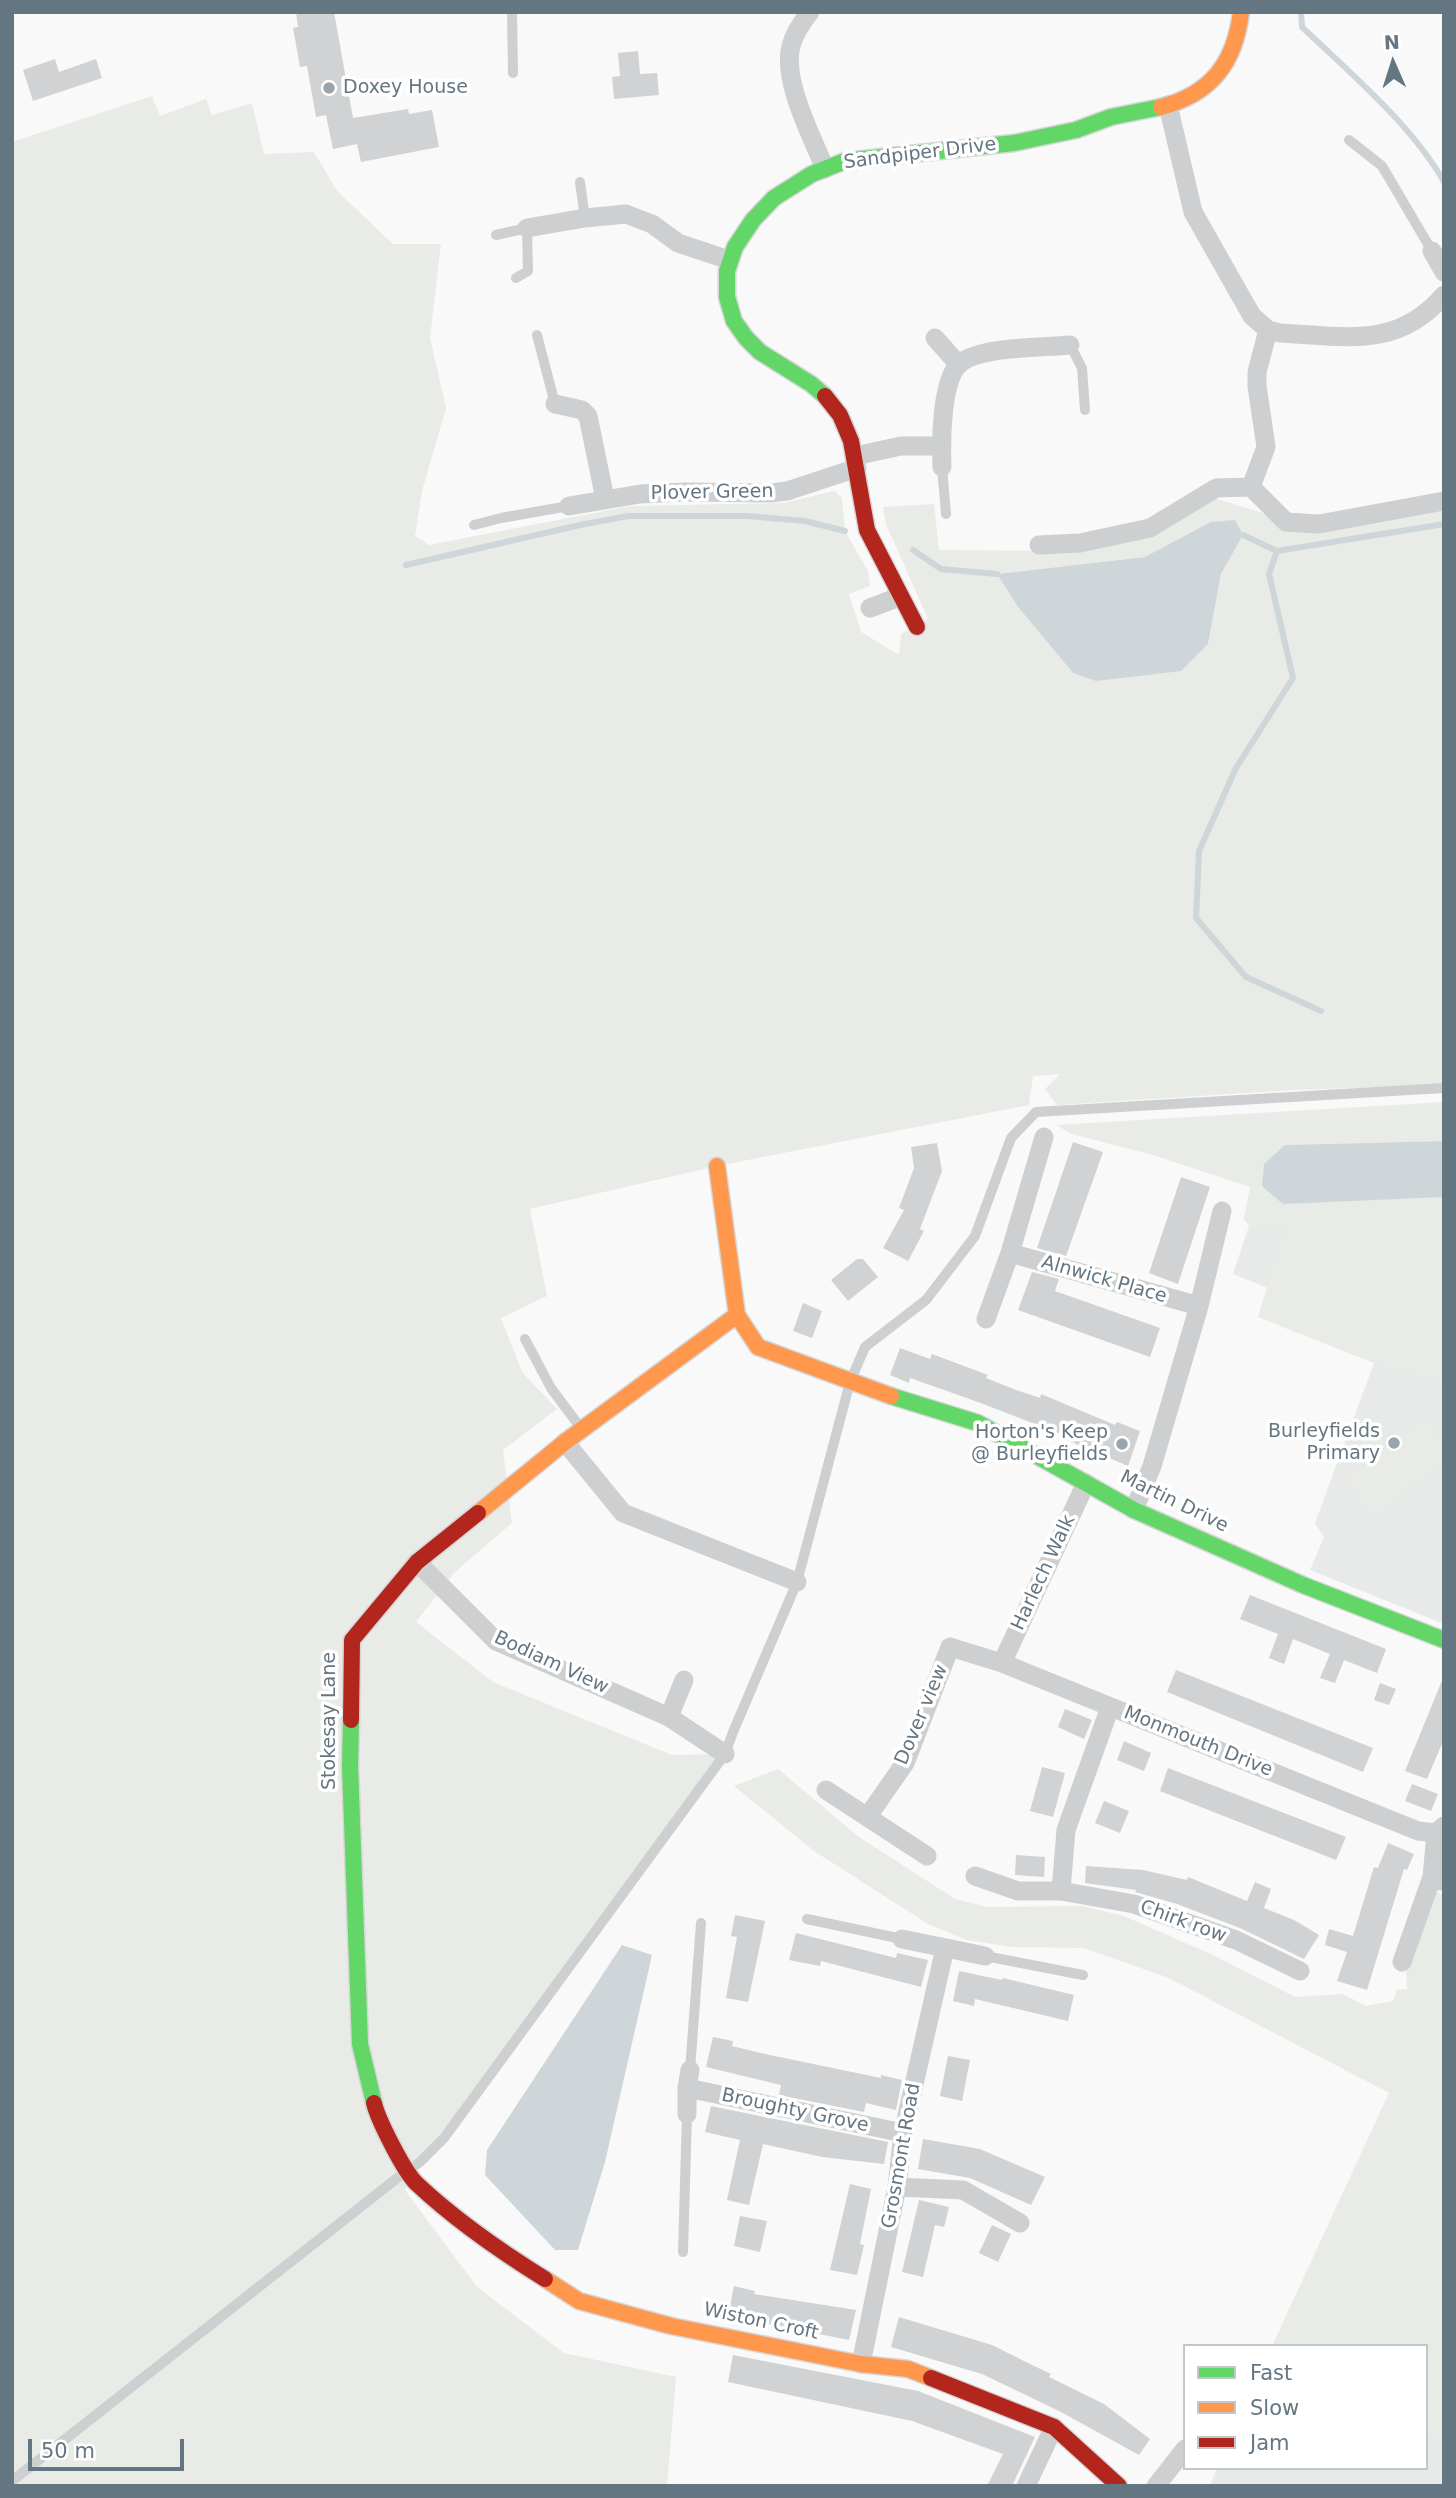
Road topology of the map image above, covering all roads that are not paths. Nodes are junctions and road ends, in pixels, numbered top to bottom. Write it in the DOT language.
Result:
graph roads {
  1 [pos="512,12"];
  2 [pos="810,12"];
  3 [pos="1241,12"];
  4 [pos="513,73"];
  5 [pos="1168,105"];
  6 [pos="1349,140"];
  7 [pos="825,169"];
  8 [pos="579,182"];
  9 [pos="585,218"];
  10 [pos="527,228"];
  11 [pos="496,235"];
  12 [pos="1432,251"];
  13 [pos="729,260"];
  14 [pos="1444,272"];
  15 [pos="516,278"];
  16 [pos="1444,295"];
  17 [pos="1268,330"];
  18 [pos="537,335"];
  19 [pos="935,338"];
  20 [pos="1070,345"];
  21 [pos="959,365"];
  22 [pos="555,404"];
  23 [pos="1085,410"];
  24 [pos="942,446"];
  25 [pos="856,462"];
  26 [pos="942,467"];
  27 [pos="1251,487"];
  28 [pos="605,499"];
  29 [pos="1444,501"];
  30 [pos="569,506"];
  31 [pos="946,514"];
  32 [pos="474,525"];
  33 [pos="1039,545"];
  34 [pos="898,597"];
  35 [pos="870,608"];
  36 [pos="917,628"];
  37 [pos="1444,1088"];
  38 [pos="1044,1137"];
  39 [pos="717,1166"];
  40 [pos="1222,1211"];
  41 [pos="1010,1253"];
  42 [pos="1199,1306"];
  43 [pos="737,1315"];
  44 [pos="986,1319"];
  45 [pos="525,1339"];
  46 [pos="850,1382"];
  47 [pos="582,1430"];
  48 [pos="565,1442"];
  49 [pos="1086,1483"];
  50 [pos="1134,1510"];
  51 [pos="417,1562"];
  52 [pos="797,1582"];
  53 [pos="1444,1640"];
  54 [pos="950,1647"];
  55 [pos="1002,1663"];
  56 [pos="684,1680"];
  57 [pos="1110,1707"];
  58 [pos="669,1717"];
  59 [pos="725,1754"];
  60 [pos="826,1790"];
  61 [pos="868,1816"];
  62 [pos="1440,1829"];
  63 [pos="927,1856"];
  64 [pos="975,1876"];
  65 [pos="1438,1879"];
  66 [pos="1061,1891"];
  67 [pos="807,1919"];
  68 [pos="701,1923"];
  69 [pos="902,1939"];
  70 [pos="945,1948"];
  71 [pos="985,1956"];
  72 [pos="1402,1962"];
  73 [pos="1300,1971"];
  74 [pos="1083,1975"];
  75 [pos="689,2079"];
  76 [pos="687,2114"];
  77 [pos="903,2133"];
  78 [pos="407,2171"];
  79 [pos="897,2187"];
  80 [pos="1020,2223"];
  81 [pos="682,2252"];
  82 [pos="861,2364"];
  83 [pos="1054,2427"];
  84 [pos="1183,2452"];
  85 [pos="12,2481"];
  86 [pos="1026,2486"];
  87 [pos="1119,2486"];
  88 [pos="1156,2486"];
  1 -- 4 [label="lane"];
  2 -- 7 [label="street"];
  3 -- 5 [label="street, Sandpiper Drive"];
  5 -- 7 [label="street, Sandpiper Drive"];
  5 -- 17 [label="street"];
  6 -- 12 [label="lane"];
  7 -- 13 [label="street, Sandpiper Drive"];
  8 -- 9 [label="lane"];
  9 -- 10 [label="street"];
  9 -- 13 [label="street"];
  10 -- 11 [label="lane"];
  10 -- 15 [label="lane"];
  12 -- 14 [label="street"];
  13 -- 25 [label="street, Sandpiper Drive"];
  16 -- 17 [label="street"];
  17 -- 27 [label="street"];
  18 -- 22 [label="lane"];
  19 -- 21 [label="street"];
  20 -- 21 [label="street"];
  20 -- 23 [label="lane"];
  21 -- 24 [label="street"];
  22 -- 28 [label="street"];
  24 -- 25 [label="street, Plover Green"];
  24 -- 26 [label="street"];
  25 -- 28 [label="street, Plover Green"];
  25 -- 34 [label="street, Sandpiper Drive"];
  26 -- 31 [label="lane"];
  27 -- 29 [label="street"];
  27 -- 33 [label="street"];
  28 -- 30 [label="street, Plover Green"];
  30 -- 32 [label="lane"];
  34 -- 35 [label="street"];
  34 -- 36 [label="street, Sandpiper Drive"];
  37 -- 46 [label="lane"];
  38 -- 41 [label="street"];
  39 -- 43 [label="street"];
  40 -- 42 [label="street"];
  41 -- 42 [label="street, Alnwick Place"];
  41 -- 44 [label="street"];
  42 -- 50 [label="street"];
  43 -- 46 [label="street, Martin Drive"];
  43 -- 47 [label="street, Stokesay Lane"];
  45 -- 47 [label="lane"];
  46 -- 49 [label="street, Martin Drive"];
  46 -- 52 [label="lane"];
  47 -- 48 [label="street, Stokesay Lane"];
  48 -- 51 [label="street, Stokesay Lane"];
  48 -- 52 [label="street"];
  49 -- 50 [label="street, Martin Drive"];
  49 -- 55 [label="street, Harlech Walk"];
  50 -- 53 [label="street, Martin Drive"];
  51 -- 58 [label="street, Bodiam View"];
  51 -- 78 [label="street, Stokesay Lane"];
  52 -- 59 [label="lane"];
  54 -- 55 [label="street, Monmouth Drive"];
  54 -- 61 [label="street, Dover view"];
  55 -- 57 [label="street, Monmouth Drive"];
  56 -- 58 [label="street"];
  57 -- 62 [label="street, Monmouth Drive"];
  57 -- 66 [label="street"];
  58 -- 59 [label="street, Bodiam View"];
  59 -- 78 [label="lane"];
  60 -- 61 [label="street"];
  61 -- 63 [label="street"];
  62 -- 65 [label="street"];
  64 -- 66 [label="street, Chirk row"];
  65 -- 72 [label="street"];
  66 -- 73 [label="street, Chirk row"];
  67 -- 69 [label="lane"];
  68 -- 75 [label="lane"];
  69 -- 70 [label="street"];
  70 -- 71 [label="street"];
  70 -- 77 [label="street, Grosmont Road"];
  71 -- 74 [label="lane"];
  75 -- 76 [label="street"];
  75 -- 77 [label="street, Broughty Grove"];
  76 -- 81 [label="lane"];
  77 -- 79 [label="street, Grosmont Road"];
  78 -- 82 [label="street, Wiston Croft"];
  78 -- 85 [label="lane"];
  79 -- 80 [label="street"];
  79 -- 82 [label="street, Grosmont Road"];
  82 -- 83 [label="street, Wiston Croft"];
  83 -- 86 [label="street"];
  83 -- 87 [label="street, Wiston Croft"];
  84 -- 88 [label="street"];
}
